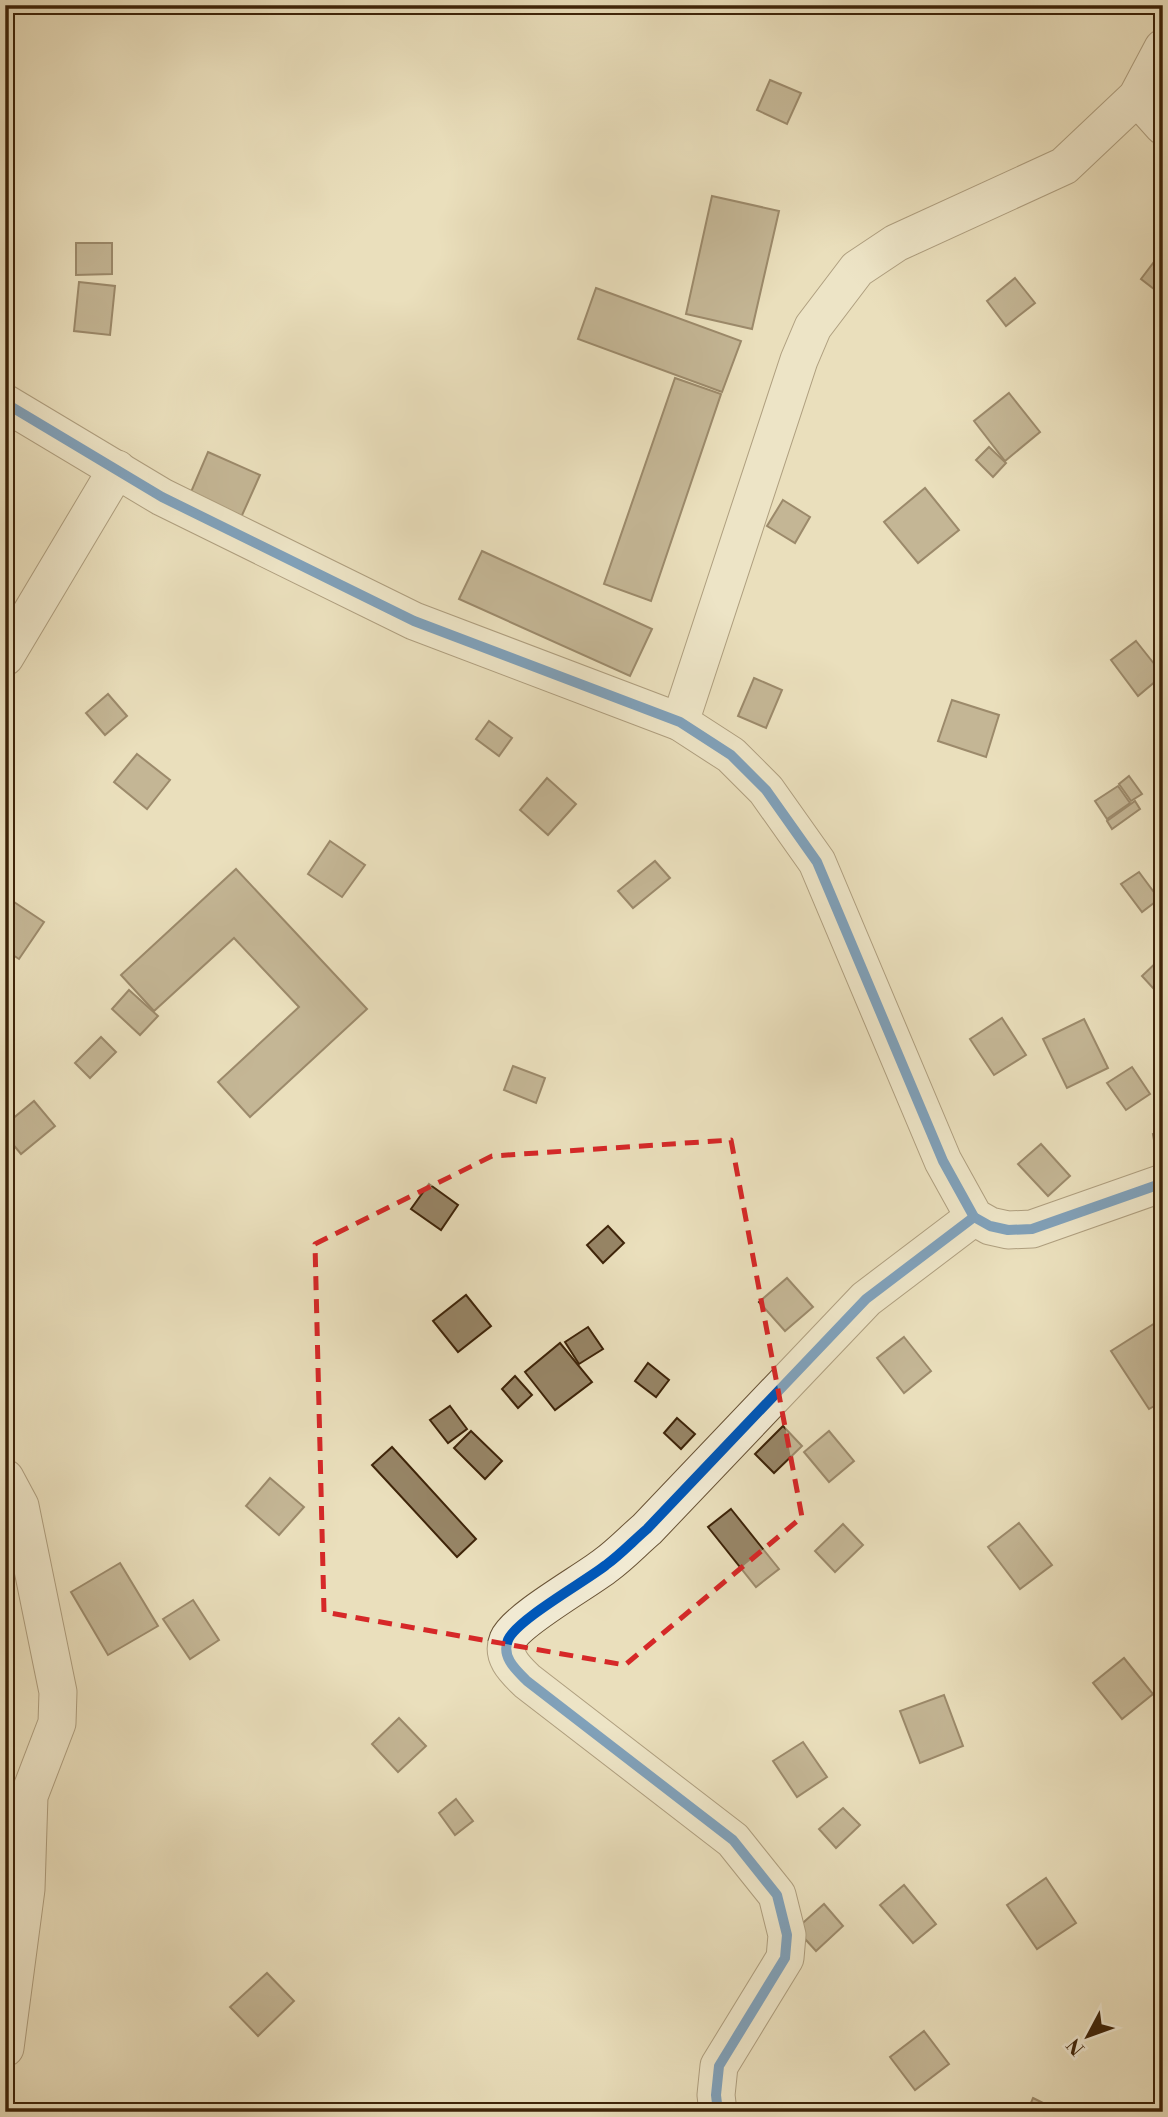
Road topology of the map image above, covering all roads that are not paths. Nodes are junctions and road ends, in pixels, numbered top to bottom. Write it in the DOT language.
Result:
graph roads {
  1 [pos="1163,48"];
  2 [pos="1137,97"];
  3 [pos="1163,126"];
  4 [pos="5,403"];
  5 [pos="117,470"];
  6 [pos="5,657"];
  7 [pos="680,722"];
  8 [pos="1163,1183"];
  9 [pos="974,1217"];
  10 [pos="5,1478"];
  11 [pos="5,2048"];
  12 [pos="718,2112"];
  1 -- 2 [label="street"];
  2 -- 3 [label="street"];
  2 -- 7 [label="street"];
  4 -- 5 [label="street"];
  5 -- 6 [label="street"];
  5 -- 7 [label="street"];
  7 -- 9 [label="street"];
  8 -- 9 [label="street"];
  9 -- 12 [label="street"];
  10 -- 11 [label="street"];
}
